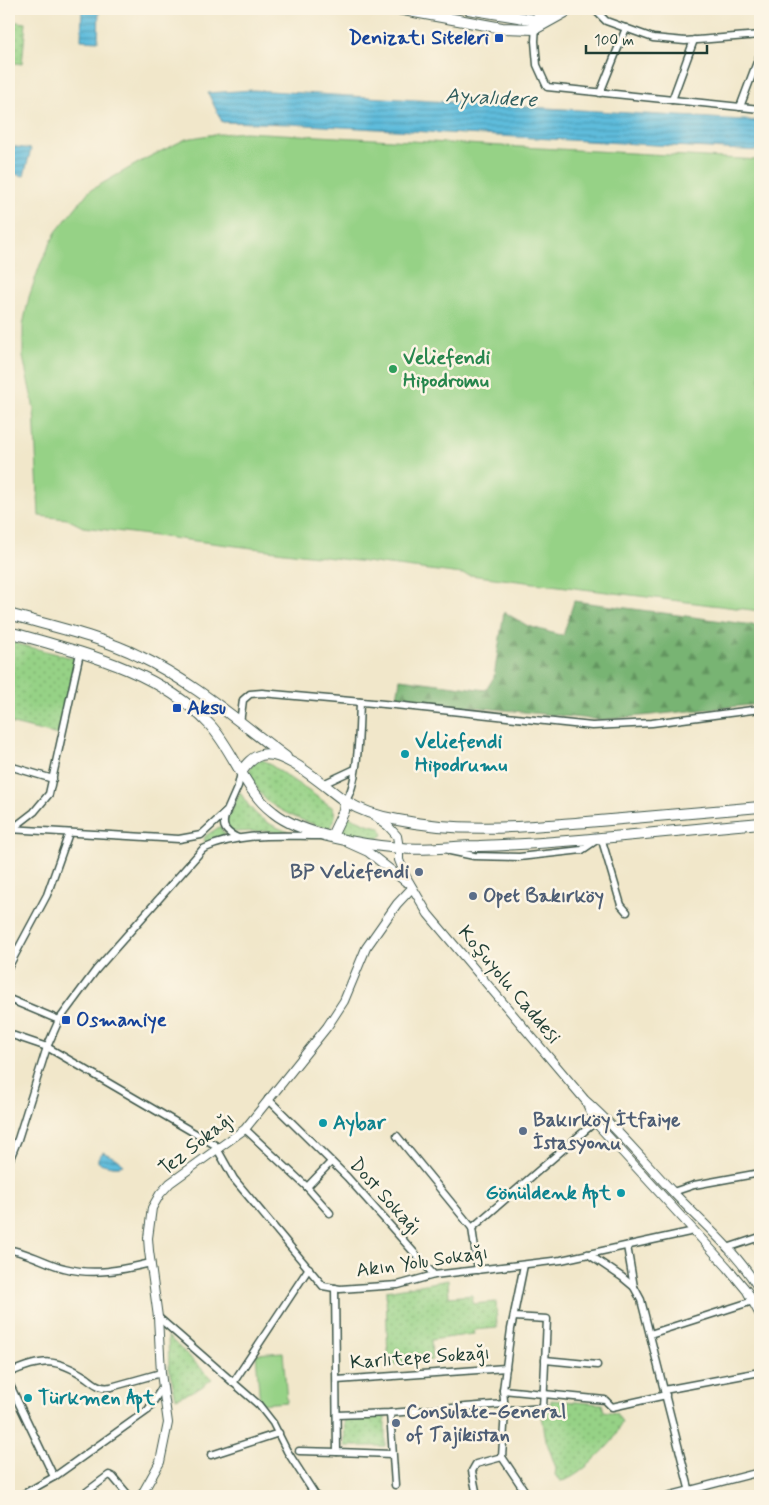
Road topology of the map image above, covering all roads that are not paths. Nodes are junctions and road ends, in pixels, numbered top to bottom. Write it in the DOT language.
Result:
graph roads {
  1 [pos="398,9"];
  2 [pos="468,9"];
  3 [pos="537,9"];
  4 [pos="557,9"];
  5 [pos="571,9"];
  6 [pos="594,9"];
  7 [pos="536,25"];
  8 [pos="626,28"];
  9 [pos="760,35"];
  10 [pos="694,40"];
  11 [pos="760,54"];
  12 [pos="600,93"];
  13 [pos="672,100"];
  14 [pos="740,107"];
  15 [pos="760,109"];
  16 [pos="9,614"];
  17 [pos="9,632"];
  18 [pos="80,653"];
  19 [pos="360,702"];
  20 [pos="760,710"];
  21 [pos="240,723"];
  22 [pos="295,764"];
  23 [pos="9,766"];
  24 [pos="355,769"];
  25 [pos="241,772"];
  26 [pos="53,779"];
  27 [pos="323,784"];
  28 [pos="345,800"];
  29 [pos="760,807"];
  30 [pos="227,811"];
  31 [pos="369,812"];
  32 [pos="760,823"];
  33 [pos="10,829"];
  34 [pos="69,833"];
  35 [pos="201,836"];
  36 [pos="332,836"];
  37 [pos="601,837"];
  38 [pos="238,838"];
  39 [pos="399,848"];
  40 [pos="203,849"];
  41 [pos="412,888"];
  42 [pos="627,912"];
  43 [pos="9,966"];
  44 [pos="9,998"];
  45 [pos="59,1020"];
  46 [pos="9,1034"];
  47 [pos="47,1047"];
  48 [pos="268,1099"];
  49 [pos="585,1100"];
  50 [pos="595,1122"];
  51 [pos="245,1129"];
  52 [pos="397,1136"];
  53 [pos="217,1150"];
  54 [pos="9,1160"];
  55 [pos="331,1162"];
  56 [pos="760,1173"];
  57 [pos="307,1187"];
  58 [pos="673,1192"];
  59 [pos="330,1213"];
  60 [pos="702,1221"];
  61 [pos="472,1228"];
  62 [pos="694,1231"];
  63 [pos="760,1237"];
  64 [pos="627,1246"];
  65 [pos="727,1248"];
  66 [pos="9,1250"];
  67 [pos="588,1254"];
  68 [pos="151,1263"];
  69 [pos="524,1264"];
  70 [pos="309,1268"];
  71 [pos="478,1270"];
  72 [pos="434,1275"];
  73 [pos="634,1287"];
  74 [pos="335,1288"];
  75 [pos="760,1291"];
  76 [pos="757,1300"];
  77 [pos="760,1315"];
  78 [pos="158,1317"];
  79 [pos="514,1317"];
  80 [pos="650,1334"];
  81 [pos="545,1360"];
  82 [pos="597,1365"];
  83 [pos="506,1368"];
  84 [pos="760,1372"];
  85 [pos="9,1373"];
  86 [pos="161,1373"];
  87 [pos="337,1380"];
  88 [pos="233,1382"];
  89 [pos="9,1383"];
  90 [pos="164,1386"];
  91 [pos="504,1390"];
  92 [pos="665,1393"];
  93 [pos="543,1394"];
  94 [pos="505,1408"];
  95 [pos="390,1413"];
  96 [pos="337,1415"];
  97 [pos="279,1433"];
  98 [pos="299,1451"];
  99 [pos="337,1452"];
  100 [pos="392,1454"];
  101 [pos="211,1455"];
  102 [pos="502,1457"];
  103 [pos="760,1472"];
  104 [pos="54,1477"];
  105 [pos="395,1485"];
  106 [pos="690,1493"];
  107 [pos="20,1496"];
  108 [pos="81,1496"];
  109 [pos="130,1496"];
  110 [pos="141,1496"];
  111 [pos="316,1496"];
  112 [pos="477,1496"];
  113 [pos="528,1496"];
  114 [pos="667,1496"];
  1 -- 7 [label="main road"];
  2 -- 7 [label="main road"];
  3 -- 7 [label="street"];
  4 -- 7 [label="main road"];
  5 -- 7 [label="main road"];
  6 -- 8 [label="street"];
  7 -- 12 [label="street"];
  8 -- 10 [label="street"];
  8 -- 12 [label="street"];
  9 -- 10 [label="street"];
  10 -- 13 [label="street"];
  11 -- 14 [label="street"];
  12 -- 13 [label="street"];
  13 -- 14 [label="street"];
  14 -- 15 [label="street"];
  16 -- 21 [label="main road"];
  17 -- 18 [label="main road"];
  18 -- 25 [label="main road"];
  18 -- 26 [label="street"];
  19 -- 20 [label="street"];
  19 -- 21 [label="street"];
  19 -- 24 [label="street"];
  21 -- 22 [label="main road"];
  22 -- 25 [label="main road"];
  22 -- 27 [label="main road"];
  23 -- 26 [label="street"];
  24 -- 27 [label="street"];
  24 -- 28 [label="street"];
  25 -- 30 [label="street"];
  25 -- 36 [label="main road"];
  26 -- 33 [label="street"];
  27 -- 28 [label="main road"];
  28 -- 31 [label="main road"];
  28 -- 36 [label="main road"];
  29 -- 31 [label="main road"];
  30 -- 35 [label="street"];
  30 -- 38 [label="street"];
  31 -- 39 [label="street"];
  32 -- 37 [label="main road"];
  33 -- 34 [label="street"];
  34 -- 35 [label="street"];
  34 -- 43 [label="street"];
  35 -- 40 [label="street"];
  36 -- 38 [label="street"];
  36 -- 39 [label="main road"];
  36 -- 41 [label="street"];
  37 -- 39 [label="main road"];
  37 -- 42 [label="street"];
  38 -- 40 [label="street"];
  39 -- 41 [label="street"];
  40 -- 45 [label="street"];
  41 -- 48 [label="street, Tez Sokağı"];
  41 -- 49 [label="street, Koşuyolu Caddesi"];
  44 -- 45 [label="street"];
  45 -- 47 [label="street"];
  46 -- 47 [label="street"];
  47 -- 53 [label="street"];
  47 -- 54 [label="street"];
  48 -- 51 [label="street, Tez Sokağı"];
  48 -- 55 [label="street, Dost Sokağı"];
  49 -- 50 [label="street, Koşuyolu Caddesi"];
  49 -- 58 [label="street, Koşuyolu Caddesi"];
  50 -- 61 [label="street"];
  50 -- 62 [label="street, Koşuyolu Caddesi"];
  51 -- 53 [label="street, Tez Sokağı"];
  51 -- 57 [label="street"];
  52 -- 61 [label="street"];
  53 -- 68 [label="street, Tez Sokağı"];
  53 -- 70 [label="street, Akın Yolu Sokağı"];
  55 -- 57 [label="street"];
  55 -- 72 [label="street, Dost Sokağı"];
  56 -- 58 [label="street"];
  57 -- 59 [label="street"];
  58 -- 60 [label="street, Koşuyolu Caddesi"];
  60 -- 62 [label="street"];
  60 -- 65 [label="street, Koşuyolu Caddesi"];
  61 -- 71 [label="street"];
  62 -- 64 [label="street, Akın Yolu Sokağı"];
  62 -- 76 [label="street, Koşuyolu Caddesi"];
  63 -- 65 [label="street"];
  64 -- 67 [label="street, Akın Yolu Sokağı"];
  64 -- 73 [label="street"];
  65 -- 75 [label="street, Koşuyolu Caddesi"];
  66 -- 68 [label="street"];
  67 -- 69 [label="street, Akın Yolu Sokağı"];
  67 -- 73 [label="street"];
  68 -- 78 [label="street, Tez Sokağı"];
  69 -- 71 [label="street, Akın Yolu Sokağı"];
  69 -- 79 [label="street"];
  70 -- 74 [label="street, Akın Yolu Sokağı"];
  70 -- 88 [label="street"];
  71 -- 72 [label="street, Akın Yolu Sokağı"];
  72 -- 74 [label="street, Akın Yolu Sokağı"];
  73 -- 80 [label="street"];
  74 -- 87 [label="street"];
  76 -- 77 [label="street, Koşuyolu Caddesi"];
  76 -- 80 [label="street"];
  78 -- 86 [label="street, Tez Sokağı"];
  78 -- 88 [label="street"];
  79 -- 81 [label="street"];
  79 -- 83 [label="street"];
  80 -- 92 [label="street"];
  81 -- 82 [label="street"];
  81 -- 93 [label="street"];
  83 -- 87 [label="street, Karlıtepe Sokağı"];
  83 -- 91 [label="street"];
  84 -- 92 [label="street"];
  85 -- 86 [label="street"];
  86 -- 90 [label="street, Tez Sokağı"];
  87 -- 96 [label="street"];
  88 -- 97 [label="street"];
  89 -- 104 [label="street"];
  90 -- 104 [label="street"];
  90 -- 110 [label="street, Tez Sokağı"];
  91 -- 93 [label="street"];
  91 -- 94 [label="street"];
  92 -- 93 [label="street"];
  92 -- 106 [label="street"];
  93 -- 94 [label="street"];
  94 -- 95 [label="street"];
  94 -- 102 [label="street"];
  95 -- 96 [label="street"];
  95 -- 100 [label="street"];
  96 -- 99 [label="street"];
  97 -- 101 [label="street"];
  97 -- 111 [label="street"];
  98 -- 99 [label="street"];
  99 -- 100 [label="street"];
  100 -- 105 [label="street"];
  102 -- 112 [label="street"];
  102 -- 113 [label="street"];
  103 -- 106 [label="street"];
  104 -- 107 [label="street"];
  106 -- 114 [label="street"];
  108 -- 109 [label="street"];
}
